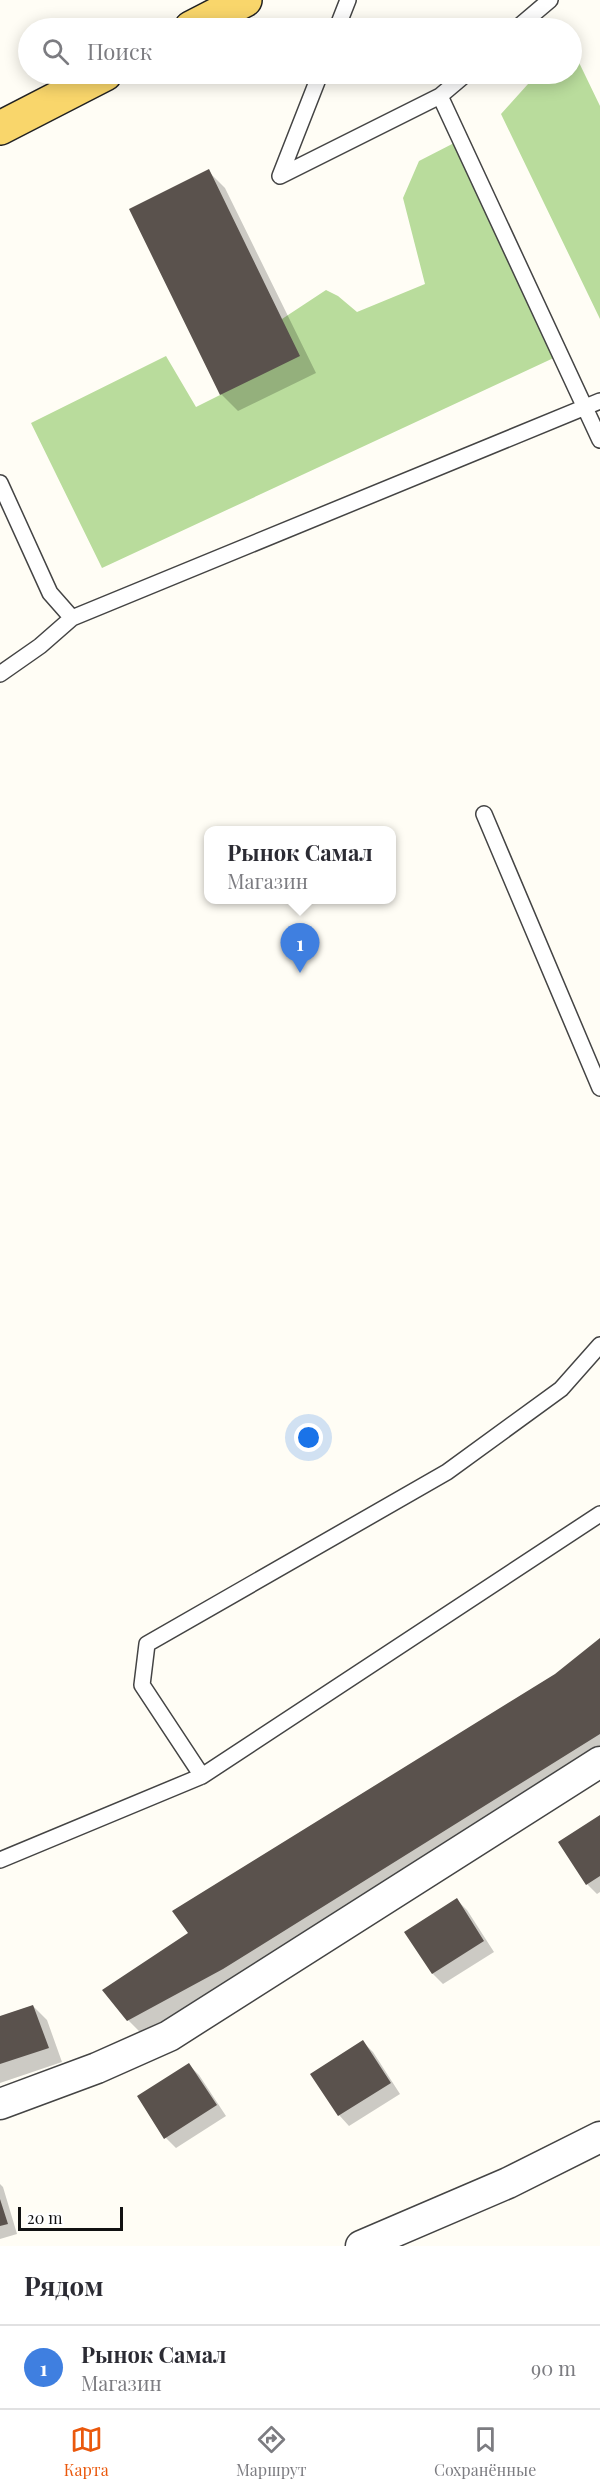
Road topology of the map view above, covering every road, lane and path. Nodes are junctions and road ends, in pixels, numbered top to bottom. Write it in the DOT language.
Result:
graph roads {
  1 [pos="245,0"];
  2 [pos="348,0"];
  3 [pos="550,0"];
  4 [pos="210,18"];
  5 [pos="342,18"];
  6 [pos="529,18"];
  7 [pos="86,84"];
  8 [pos="316,84"];
  9 [pos="454,84"];
  10 [pos="440,96"];
  11 [pos="0,128"];
  12 [pos="600,401"];
  13 [pos="585,408"];
  14 [pos="600,440"];
  15 [pos="0,483"];
  16 [pos="72,618"];
  17 [pos="0,674"];
  18 [pos="484,814"];
  19 [pos="600,1088"];
  20 [pos="600,1345"];
  21 [pos="600,1514"];
  22 [pos="600,1762"];
  23 [pos="202,1776"];
  24 [pos="0,1860"];
  25 [pos="0,2104"];
  26 [pos="600,2136"];
  27 [pos="361,2246"];
  1 -- 4 [label="main road"];
  2 -- 5 [label="lane"];
  3 -- 6 [label="lane"];
  7 -- 11 [label="main road"];
  8 -- 10 [label="lane"];
  9 -- 10 [label="lane"];
  10 -- 13 [label="lane"];
  12 -- 13 [label="lane"];
  13 -- 14 [label="lane"];
  13 -- 16 [label="lane"];
  15 -- 16 [label="lane"];
  16 -- 17 [label="lane"];
  18 -- 19 [label="lane"];
  20 -- 23 [label="lane"];
  21 -- 23 [label="lane"];
  22 -- 25 [label="street"];
  23 -- 24 [label="lane"];
  26 -- 27 [label="street"];
}
